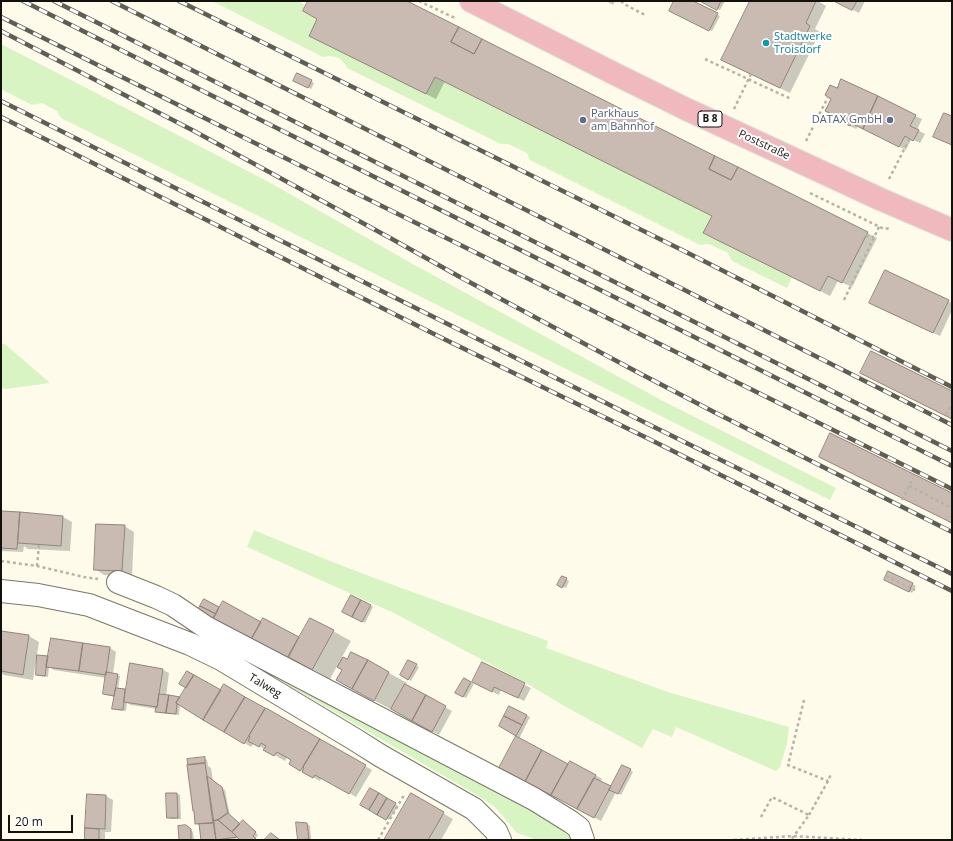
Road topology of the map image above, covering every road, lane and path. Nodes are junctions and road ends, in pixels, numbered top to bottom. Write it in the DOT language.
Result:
graph roads {
  1 [pos="419,1"];
  2 [pos="473,1"];
  3 [pos="621,1"];
  4 [pos="422,2"];
  5 [pos="645,15"];
  6 [pos="463,22"];
  7 [pos="705,59"];
  8 [pos="750,74"];
  9 [pos="748,79"];
  10 [pos="828,97"];
  11 [pos="791,99"];
  12 [pos="732,113"];
  13 [pos="910,138"];
  14 [pos="804,146"];
  15 [pos="887,184"];
  16 [pos="879,227"];
  17 [pos="952,230"];
  18 [pos="866,236"];
  19 [pos="874,237"];
  20 [pos="844,300"];
  21 [pos="952,404"];
  22 [pos="946,415"];
  23 [pos="913,478"];
  24 [pos="909,486"];
  25 [pos="902,500"];
  26 [pos="952,508"];
  27 [pos="39,545"];
  28 [pos="1,561"];
  29 [pos="30,565"];
  30 [pos="37,566"];
  31 [pos="30,570"];
  32 [pos="886,576"];
  33 [pos="118,582"];
  34 [pos="915,590"];
  35 [pos="1,591"];
  36 [pos="804,700"];
  37 [pos="831,774"];
  38 [pos="416,776"];
  39 [pos="828,781"];
  40 [pos="809,815"];
  41 [pos="761,817"];
  42 [pos="793,836"];
  43 [pos="378,840"];
  44 [pos="500,840"];
  45 [pos="583,840"];
  46 [pos="734,840"];
  47 [pos="791,840"];
  48 [pos="862,840"];
  1 -- 4 [label="path"];
  2 -- 17 [label="main road, Poststraße / B 8"];
  3 -- 5 [label="path"];
  4 -- 6 [label="path"];
  7 -- 9 [label="path"];
  8 -- 9 [label="path"];
  9 -- 11 [label="path"];
  9 -- 12 [label="path"];
  10 -- 14 [label="path"];
  13 -- 15 [label="path"];
  16 -- 19 [label="path"];
  18 -- 19 [label="path"];
  19 -- 20 [label="path"];
  21 -- 22 [label="path"];
  23 -- 24 [label="path"];
  24 -- 25 [label="path"];
  24 -- 26 [label="path"];
  27 -- 30 [label="path"];
  28 -- 29 [label="path"];
  29 -- 30 [label="path"];
  29 -- 31 [label="path"];
  30 -- 33 [label="path"];
  32 -- 34 [label="path"];
  33 -- 45 [label="street"];
  35 -- 38 [label="street, Talweg"];
  36 -- 39 [label="path"];
  37 -- 39 [label="path"];
  38 -- 43 [label="path"];
  38 -- 44 [label="street, Talweg"];
  39 -- 40 [label="path"];
  40 -- 41 [label="path"];
  40 -- 42 [label="path"];
  42 -- 46 [label="path"];
  42 -- 47 [label="path"];
  42 -- 48 [label="path"];
}
